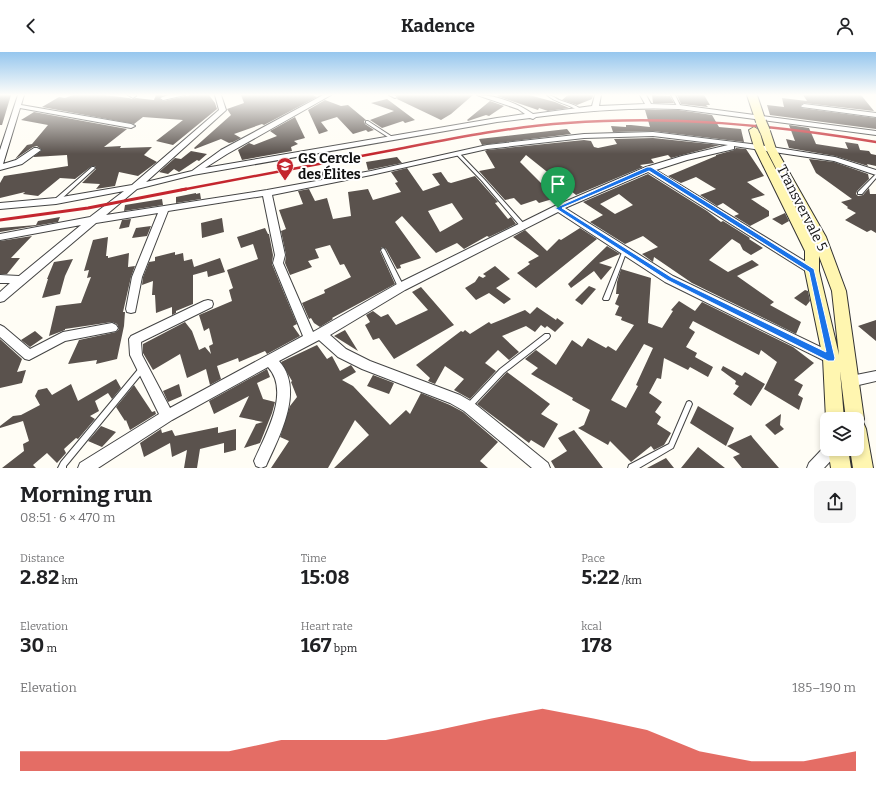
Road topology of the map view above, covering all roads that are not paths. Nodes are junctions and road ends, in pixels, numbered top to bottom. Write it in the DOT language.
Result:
graph roads {
  1 [pos="15,114"];
  2 [pos="66,114"];
  3 [pos="218,114"];
  4 [pos="293,114"];
  5 [pos="529,114"];
  6 [pos="550,114"];
  7 [pos="717,114"];
  8 [pos="752,114"];
  9 [pos="755,114"];
  10 [pos="533,117"];
  11 [pos="367,122"];
  12 [pos="756,122"];
  13 [pos="131,126"];
  14 [pos="876,134"];
  15 [pos="392,138"];
  16 [pos="765,148"];
  17 [pos="37,150"];
  18 [pos="458,154"];
  19 [pos="0,163"];
  20 [pos="0,168"];
  21 [pos="93,168"];
  22 [pos="649,169"];
  23 [pos="193,173"];
  24 [pos="876,173"];
  25 [pos="876,176"];
  26 [pos="134,187"];
  27 [pos="267,193"];
  28 [pos="860,193"];
  29 [pos="56,201"];
  30 [pos="0,206"];
  31 [pos="558,208"];
  32 [pos="164,209"];
  33 [pos="93,220"];
  34 [pos="523,226"];
  35 [pos="0,237"];
  36 [pos="382,250"];
  37 [pos="625,250"];
  38 [pos="812,271"];
  39 [pos="0,279"];
  40 [pos="22,280"];
  41 [pos="401,287"];
  42 [pos="0,298"];
  43 [pos="606,299"];
  44 [pos="208,304"];
  45 [pos="131,308"];
  46 [pos="112,328"];
  47 [pos="0,330"];
  48 [pos="316,336"];
  49 [pos="546,336"];
  50 [pos="831,358"];
  51 [pos="270,360"];
  52 [pos="142,369"];
  53 [pos="876,376"];
  54 [pos="850,381"];
  55 [pos="689,404"];
  56 [pos="469,407"];
  57 [pos="835,412"];
  58 [pos="855,412"];
  59 [pos="167,416"];
  60 [pos="825,456"];
  61 [pos="839,456"];
  62 [pos="861,456"];
  63 [pos="261,461"];
  64 [pos="62,468"];
  65 [pos="85,468"];
  66 [pos="543,468"];
  67 [pos="632,468"];
  68 [pos="814,468"];
  69 [pos="842,468"];
  70 [pos="863,468"];
  1 -- 19 [label="street"];
  2 -- 13 [label="street"];
  3 -- 26 [label="street"];
  4 -- 23 [label="street"];
  5 -- 10 [label="street"];
  6 -- 10 [label="street"];
  7 -- 12 [label="street"];
  8 -- 12 [label="main road, Transvervale 5"];
  9 -- 12 [label="main road, Transvervale 5"];
  10 -- 15 [label="street"];
  11 -- 15 [label="lane"];
  12 -- 14 [label="street"];
  12 -- 16 [label="main road, Transvervale 5"];
  15 -- 23 [label="street"];
  16 -- 18 [label="street"];
  16 -- 22 [label="street"];
  16 -- 24 [label="street"];
  16 -- 38 [label="main road, Transvervale 5"];
  16 -- 54 [label="main road, Transvervale 5"];
  17 -- 20 [label="street"];
  18 -- 27 [label="street"];
  18 -- 34 [label="lane"];
  21 -- 29 [label="lane"];
  22 -- 31 [label="street"];
  22 -- 38 [label="street"];
  23 -- 26 [label="street"];
  25 -- 28 [label="lane"];
  26 -- 29 [label="street"];
  26 -- 33 [label="street"];
  27 -- 32 [label="street"];
  27 -- 48 [label="street"];
  29 -- 30 [label="street"];
  31 -- 34 [label="street"];
  31 -- 37 [label="street"];
  32 -- 33 [label="street"];
  32 -- 45 [label="street"];
  33 -- 35 [label="street"];
  33 -- 40 [label="street"];
  34 -- 41 [label="street"];
  36 -- 41 [label="lane"];
  37 -- 43 [label="lane"];
  37 -- 50 [label="street"];
  38 -- 50 [label="main road, Transvervale 5"];
  39 -- 40 [label="street"];
  40 -- 42 [label="street"];
  41 -- 48 [label="street"];
  44 -- 52 [label="street"];
  46 -- 47 [label="street"];
  48 -- 51 [label="street"];
  48 -- 56 [label="street"];
  49 -- 56 [label="lane"];
  50 -- 57 [label="main road, Transvervale 5"];
  51 -- 59 [label="street"];
  51 -- 63 [label="street"];
  52 -- 59 [label="street"];
  52 -- 64 [label="lane"];
  53 -- 54 [label="street"];
  54 -- 58 [label="main road, Transvervale 5"];
  55 -- 67 [label="lane"];
  56 -- 66 [label="street"];
  59 -- 65 [label="street"];
  60 -- 68 [label="street"];
  61 -- 69 [label="main road"];
  62 -- 70 [label="main road"];
}
